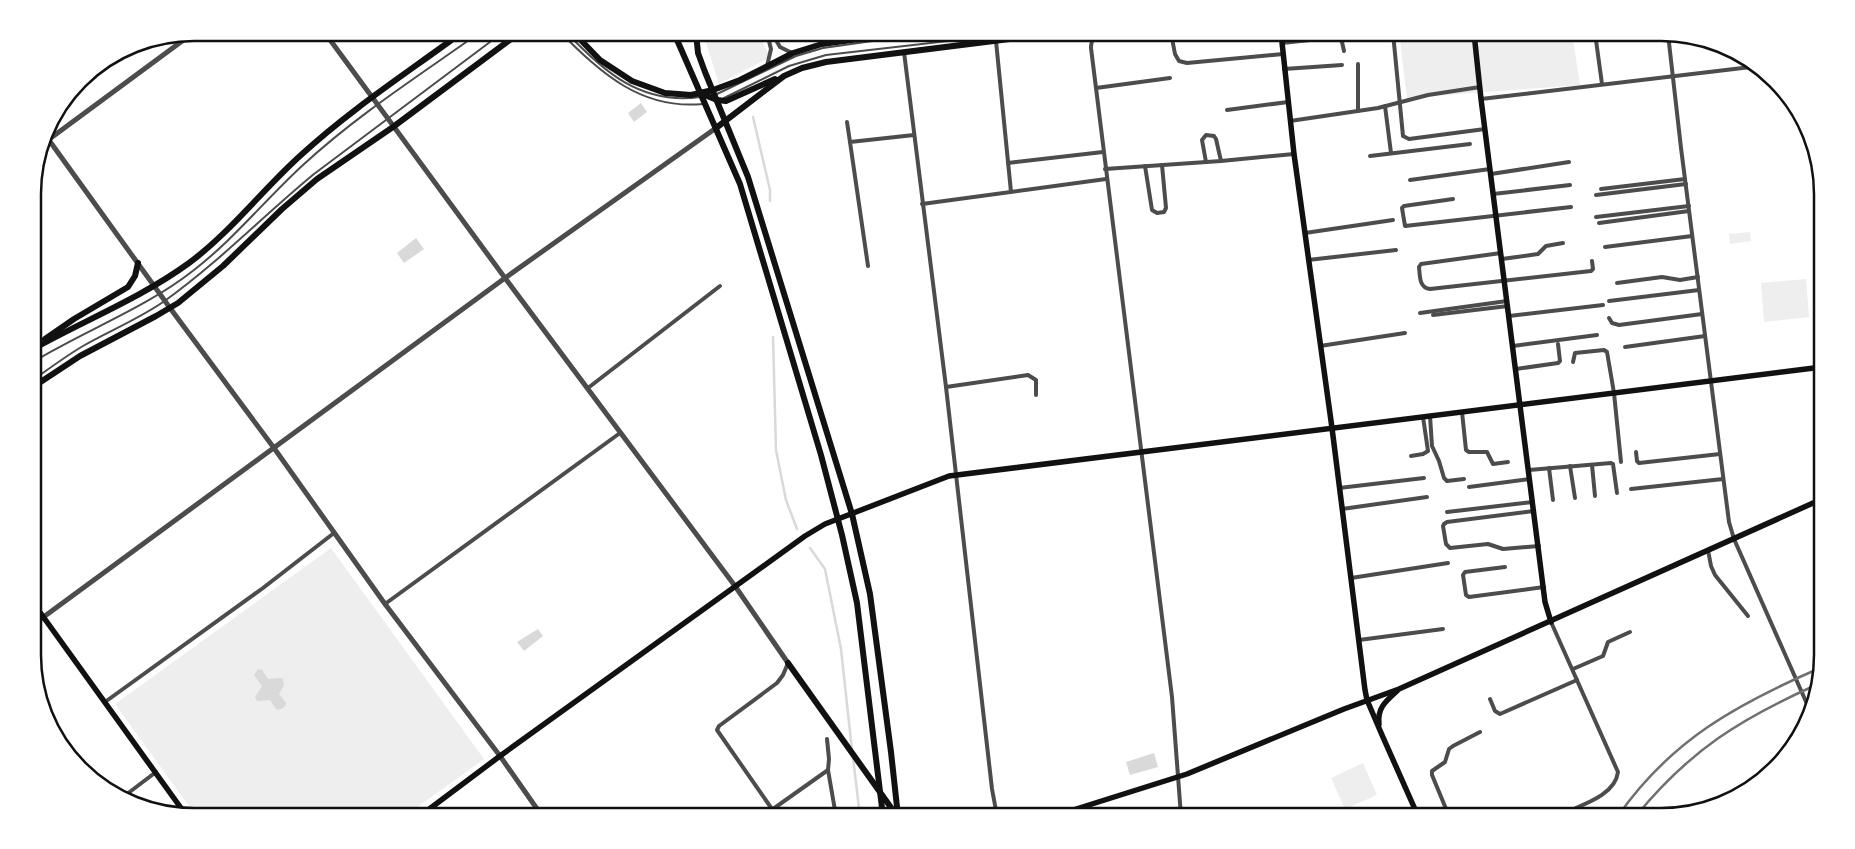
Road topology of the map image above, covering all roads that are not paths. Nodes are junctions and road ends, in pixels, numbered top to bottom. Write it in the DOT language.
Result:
graph roads {
  1 [pos="331,41"];
  2 [pos="449,41"];
  3 [pos="466,41"];
  4 [pos="490,41"];
  5 [pos="507,41"];
  6 [pos="569,41"];
  7 [pos="576,41"];
  8 [pos="582,41"];
  9 [pos="678,41"];
  10 [pos="697,41"];
  11 [pos="769,41"];
  12 [pos="777,41"];
  13 [pos="842,41"];
  14 [pos="870,41"];
  15 [pos="943,41"];
  16 [pos="996,41"];
  17 [pos="1092,41"];
  18 [pos="1173,41"];
  19 [pos="1301,41"];
  20 [pos="1341,41"];
  21 [pos="1393,41"];
  22 [pos="1475,41"];
  23 [pos="1596,41"];
  24 [pos="1669,42"];
  25 [pos="180,43"];
  26 [pos="1282,43"];
  27 [pos="1344,51"];
  28 [pos="904,52"];
  29 [pos="793,53"];
  30 [pos="1283,54"];
  31 [pos="1358,64"];
  32 [pos="1342,65"];
  33 [pos="767,66"];
  34 [pos="1746,68"];
  35 [pos="1284,69"];
  36 [pos="784,76"];
  37 [pos="1672,76"];
  38 [pos="1170,78"];
  39 [pos="1602,84"];
  40 [pos="1480,87"];
  41 [pos="1096,88"];
  42 [pos="715,95"];
  43 [pos="371,97"];
  44 [pos="703,98"];
  45 [pos="1481,99"];
  46 [pos="1399,101"];
  47 [pos="1288,102"];
  48 [pos="377,105"];
  49 [pos="1385,106"];
  50 [pos="1226,110"];
  51 [pos="1358,111"];
  52 [pos="387,119"];
  53 [pos="726,121"];
  54 [pos="1290,121"];
  55 [pos="847,122"];
  56 [pos="393,127"];
  57 [pos="716,128"];
  58 [pos="1485,129"];
  59 [pos="54,133"];
  60 [pos="914,136"];
  61 [pos="850,142"];
  62 [pos="50,144"];
  63 [pos="1470,144"];
  64 [pos="1103,152"];
  65 [pos="1391,153"];
  66 [pos="1294,154"];
  67 [pos="1370,156"];
  68 [pos="1221,161"];
  69 [pos="1206,162"];
  70 [pos="1569,162"];
  71 [pos="1008,163"];
  72 [pos="1162,165"];
  73 [pos="1145,166"];
  74 [pos="1105,169"];
  75 [pos="1491,171"];
  76 [pos="1106,179"];
  77 [pos="1410,180"];
  78 [pos="1686,182"];
  79 [pos="1570,185"];
  80 [pos="1601,190"];
  81 [pos="1011,192"];
  82 [pos="1493,194"];
  83 [pos="1596,195"];
  84 [pos="1453,199"];
  85 [pos="922,204"];
  86 [pos="1571,207"];
  87 [pos="1689,208"];
  88 [pos="1496,216"];
  89 [pos="1596,217"];
  90 [pos="1393,220"];
  91 [pos="1599,223"];
  92 [pos="1305,233"];
  93 [pos="1692,236"];
  94 [pos="1564,243"];
  95 [pos="1605,247"];
  96 [pos="1396,250"];
  97 [pos="1501,256"];
  98 [pos="1308,260"];
  99 [pos="1592,261"];
  100 [pos="138,263"];
  101 [pos="868,266"];
  102 [pos="1698,277"];
  103 [pos="505,278"];
  104 [pos="1504,281"];
  105 [pos="1616,283"];
  106 [pos="154,286"];
  107 [pos="720,286"];
  108 [pos="1699,290"];
  109 [pos="159,294"];
  110 [pos="164,301"];
  111 [pos="1609,301"];
  112 [pos="1508,304"];
  113 [pos="1603,305"];
  114 [pos="170,308"];
  115 [pos="1420,313"];
  116 [pos="1702,314"];
  117 [pos="1434,315"];
  118 [pos="1509,316"];
  119 [pos="1609,318"];
  120 [pos="1405,333"];
  121 [pos="1597,335"];
  122 [pos="1705,336"];
  123 [pos="42,343"];
  124 [pos="1558,344"];
  125 [pos="42,345"];
  126 [pos="1320,346"];
  127 [pos="1513,346"];
  128 [pos="1624,347"];
  129 [pos="42,357"];
  130 [pos="1572,362"];
  131 [pos="1814,368"];
  132 [pos="1516,369"];
  133 [pos="42,374"];
  134 [pos="42,381"];
  135 [pos="1711,382"];
  136 [pos="946,387"];
  137 [pos="588,388"];
  138 [pos="1614,393"];
  139 [pos="1036,395"];
  140 [pos="1521,404"];
  141 [pos="1462,412"];
  142 [pos="1423,416"];
  143 [pos="1430,416"];
  144 [pos="1332,428"];
  145 [pos="620,433"];
  146 [pos="274,448"];
  147 [pos="1141,451"];
  148 [pos="1636,452"];
  149 [pos="1720,454"];
  150 [pos="1411,456"];
  151 [pos="1508,462"];
  152 [pos="1621,462"];
  153 [pos="1592,465"];
  154 [pos="1570,466"];
  155 [pos="1550,468"];
  156 [pos="1529,470"];
  157 [pos="956,474"];
  158 [pos="1424,478"];
  159 [pos="1464,479"];
  160 [pos="1530,479"];
  161 [pos="1723,479"];
  162 [pos="1469,486"];
  163 [pos="1339,488"];
  164 [pos="1631,489"];
  165 [pos="1617,493"];
  166 [pos="1595,496"];
  167 [pos="1427,497"];
  168 [pos="1575,498"];
  169 [pos="1554,500"];
  170 [pos="1533,502"];
  171 [pos="1814,503"];
  172 [pos="1342,509"];
  173 [pos="1534,510"];
  174 [pos="1447,512"];
  175 [pos="852,514"];
  176 [pos="838,519"];
  177 [pos="334,533"];
  178 [pos="1734,539"];
  179 [pos="1539,546"];
  180 [pos="1708,550"];
  181 [pos="1448,563"];
  182 [pos="1505,567"];
  183 [pos="1351,578"];
  184 [pos="735,586"];
  185 [pos="1544,587"];
  186 [pos="385,604"];
  187 [pos="41,613"];
  188 [pos="1748,616"];
  189 [pos="44,617"];
  190 [pos="41,619"];
  191 [pos="1551,622"];
  192 [pos="1443,629"];
  193 [pos="1630,632"];
  194 [pos="1358,640"];
  195 [pos="788,663"];
  196 [pos="1572,669"];
  197 [pos="1577,680"];
  198 [pos="1399,689"];
  199 [pos="1490,699"];
  200 [pos="1367,700"];
  201 [pos="105,702"];
  202 [pos="1807,702"];
  203 [pos="1480,732"];
  204 [pos="1382,735"];
  205 [pos="827,739"];
  206 [pos="500,756"];
  207 [pos="828,770"];
  208 [pos="156,772"];
  209 [pos="1179,777"];
  210 [pos="129,792"];
  211 [pos="180,807"];
  212 [pos="995,807"];
  213 [pos="1082,807"];
  214 [pos="1181,807"];
  215 [pos="1414,807"];
  216 [pos="1445,807"];
  217 [pos="1577,807"];
  218 [pos="431,808"];
  219 [pos="536,808"];
  220 [pos="771,808"];
  221 [pos="774,808"];
  222 [pos="835,808"];
  223 [pos="882,808"];
  224 [pos="891,808"];
  225 [pos="896,808"];
  1 -- 43 [label="street"];
  2 -- 43 [label="main road"];
  3 -- 48 [label="lane"];
  4 -- 52 [label="lane"];
  5 -- 56 [label="main road"];
  6 -- 44 [label="lane"];
  7 -- 44 [label="lane"];
  8 -- 44 [label="main road"];
  9 -- 44 [label="main road"];
  10 -- 42 [label="main road"];
  11 -- 33 [label="street"];
  12 -- 29 [label="street"];
  13 -- 29 [label="main road"];
  14 -- 42 [label="lane"];
  15 -- 42 [label="lane"];
  16 -- 28 [label="main road"];
  16 -- 71 [label="street"];
  17 -- 41 [label="street"];
  18 -- 30 [label="street"];
  19 -- 26 [label="street"];
  20 -- 27 [label="street"];
  21 -- 46 [label="street"];
  22 -- 40 [label="main road"];
  23 -- 39 [label="street"];
  24 -- 37 [label="street"];
  25 -- 59 [label="street"];
  26 -- 30 [label="main road"];
  28 -- 36 [label="main road"];
  28 -- 60 [label="street"];
  29 -- 33 [label="main road"];
  30 -- 35 [label="main road"];
  31 -- 51 [label="street"];
  32 -- 35 [label="street"];
  33 -- 42 [label="main road"];
  34 -- 37 [label="street"];
  35 -- 47 [label="main road"];
  36 -- 42 [label="main road"];
  36 -- 53 [label="main road"];
  37 -- 39 [label="street"];
  37 -- 78 [label="street"];
  38 -- 41 [label="street"];
  39 -- 45 [label="street"];
  40 -- 45 [label="main road"];
  40 -- 46 [label="street"];
  41 -- 64 [label="street"];
  42 -- 44 [label="main road"];
  42 -- 44 [label="main road"];
  42 -- 53 [label="main road"];
  43 -- 48 [label="street"];
  43 -- 106 [label="main road"];
  44 -- 57 [label="main road"];
  45 -- 58 [label="main road"];
  46 -- 49 [label="street"];
  46 -- 58 [label="street"];
  47 -- 50 [label="street"];
  47 -- 54 [label="main road"];
  48 -- 52 [label="street"];
  48 -- 109 [label="lane"];
  49 -- 51 [label="street"];
  49 -- 65 [label="street"];
  51 -- 54 [label="street"];
  52 -- 56 [label="street"];
  52 -- 110 [label="lane"];
  53 -- 57 [label="main road"];
  53 -- 175 [label="main road"];
  54 -- 66 [label="main road"];
  55 -- 61 [label="street"];
  56 -- 103 [label="street"];
  56 -- 114 [label="main road"];
  57 -- 103 [label="street"];
  57 -- 176 [label="main road"];
  58 -- 75 [label="main road"];
  60 -- 61 [label="street"];
  60 -- 85 [label="street"];
  61 -- 101 [label="street"];
  62 -- 100 [label="street"];
  63 -- 65 [label="street"];
  64 -- 71 [label="street"];
  64 -- 74 [label="street"];
  65 -- 67 [label="street"];
  66 -- 68 [label="street"];
  66 -- 92 [label="main road"];
  68 -- 69 [label="street"];
  68 -- 69 [label="street"];
  69 -- 72 [label="street"];
  70 -- 75 [label="street"];
  71 -- 81 [label="street"];
  72 -- 73 [label="street"];
  72 -- 73 [label="street"];
  73 -- 74 [label="street"];
  74 -- 76 [label="street"];
  75 -- 77 [label="street"];
  75 -- 82 [label="main road"];
  76 -- 81 [label="street"];
  76 -- 147 [label="street"];
  78 -- 80 [label="street"];
  78 -- 83 [label="street"];
  78 -- 87 [label="street"];
  79 -- 82 [label="street"];
  81 -- 85 [label="street"];
  82 -- 88 [label="main road"];
  84 -- 88 [label="street"];
  85 -- 136 [label="street"];
  86 -- 88 [label="street"];
  87 -- 89 [label="street"];
  87 -- 91 [label="street"];
  87 -- 93 [label="street"];
  88 -- 97 [label="main road"];
  90 -- 92 [label="street"];
  92 -- 98 [label="main road"];
  93 -- 95 [label="street"];
  93 -- 102 [label="street"];
  94 -- 97 [label="street"];
  96 -- 98 [label="street"];
  97 -- 104 [label="main road"];
  97 -- 104 [label="street"];
  98 -- 126 [label="main road"];
  99 -- 104 [label="street"];
  100 -- 106 [label="street"];
  100 -- 123 [label="main road"];
  102 -- 105 [label="street"];
  102 -- 108 [label="street"];
  103 -- 137 [label="street"];
  103 -- 146 [label="street"];
  104 -- 112 [label="main road"];
  106 -- 109 [label="street"];
  106 -- 125 [label="main road"];
  107 -- 137 [label="street"];
  108 -- 111 [label="street"];
  108 -- 116 [label="street"];
  109 -- 110 [label="street"];
  109 -- 129 [label="lane"];
  110 -- 114 [label="street"];
  110 -- 133 [label="lane"];
  112 -- 115 [label="street"];
  112 -- 117 [label="street"];
  112 -- 118 [label="main road"];
  113 -- 118 [label="street"];
  114 -- 134 [label="main road"];
  114 -- 146 [label="street"];
  116 -- 119 [label="street"];
  116 -- 122 [label="street"];
  118 -- 127 [label="main road"];
  120 -- 126 [label="street"];
  121 -- 127 [label="street"];
  122 -- 128 [label="street"];
  122 -- 135 [label="street"];
  124 -- 132 [label="street"];
  126 -- 144 [label="main road"];
  127 -- 132 [label="main road"];
  130 -- 138 [label="street"];
  131 -- 135 [label="main road"];
  132 -- 140 [label="main road"];
  135 -- 138 [label="main road"];
  135 -- 149 [label="street"];
  136 -- 139 [label="street"];
  136 -- 157 [label="street"];
  137 -- 145 [label="street"];
  138 -- 140 [label="main road"];
  138 -- 152 [label="street"];
  140 -- 141 [label="main road"];
  140 -- 156 [label="main road"];
  141 -- 143 [label="main road"];
  141 -- 151 [label="street"];
  142 -- 143 [label="main road"];
  142 -- 144 [label="main road"];
  142 -- 150 [label="street"];
  143 -- 159 [label="street"];
  144 -- 147 [label="main road"];
  144 -- 163 [label="main road"];
  145 -- 184 [label="street"];
  145 -- 186 [label="street"];
  146 -- 177 [label="street"];
  146 -- 189 [label="street"];
  147 -- 157 [label="main road"];
  147 -- 209 [label="street"];
  148 -- 149 [label="street"];
  149 -- 161 [label="street"];
  153 -- 154 [label="street"];
  153 -- 165 [label="street"];
  153 -- 166 [label="street"];
  154 -- 155 [label="street"];
  154 -- 168 [label="street"];
  155 -- 156 [label="street"];
  155 -- 169 [label="street"];
  156 -- 160 [label="main road"];
  157 -- 175 [label="main road"];
  157 -- 212 [label="street"];
  158 -- 163 [label="street"];
  160 -- 162 [label="street"];
  160 -- 170 [label="main road"];
  161 -- 164 [label="street"];
  161 -- 178 [label="street"];
  163 -- 172 [label="main road"];
  167 -- 172 [label="street"];
  170 -- 173 [label="main road"];
  170 -- 174 [label="street"];
  171 -- 178 [label="main road"];
  172 -- 183 [label="main road"];
  173 -- 179 [label="main road"];
  173 -- 179 [label="street"];
  175 -- 176 [label="main road"];
  175 -- 225 [label="main road"];
  176 -- 184 [label="main road"];
  176 -- 223 [label="main road"];
  177 -- 186 [label="street"];
  177 -- 201 [label="street"];
  178 -- 180 [label="main road"];
  178 -- 202 [label="street"];
  179 -- 185 [label="main road"];
  180 -- 188 [label="street"];
  180 -- 191 [label="main road"];
  181 -- 183 [label="street"];
  182 -- 185 [label="street"];
  183 -- 194 [label="main road"];
  184 -- 195 [label="street"];
  184 -- 206 [label="main road"];
  185 -- 191 [label="main road"];
  186 -- 206 [label="street"];
  187 -- 189 [label="main road"];
  189 -- 190 [label="street"];
  189 -- 201 [label="main road"];
  191 -- 196 [label="street"];
  191 -- 198 [label="main road"];
  192 -- 194 [label="street"];
  193 -- 196 [label="street"];
  194 -- 200 [label="main road"];
  195 -- 220 [label="street"];
  195 -- 224 [label="main road"];
  196 -- 197 [label="street"];
  197 -- 199 [label="street"];
  197 -- 217 [label="street"];
  198 -- 200 [label="main road"];
  198 -- 204 [label="main road"];
  200 -- 204 [label="main road"];
  200 -- 209 [label="main road"];
  201 -- 208 [label="main road"];
  203 -- 216 [label="street"];
  204 -- 215 [label="main road"];
  205 -- 207 [label="street"];
  206 -- 218 [label="main road"];
  206 -- 219 [label="street"];
  207 -- 221 [label="street"];
  207 -- 222 [label="street"];
  208 -- 210 [label="street"];
  208 -- 211 [label="main road"];
  209 -- 213 [label="main road"];
  209 -- 214 [label="street"];
}
